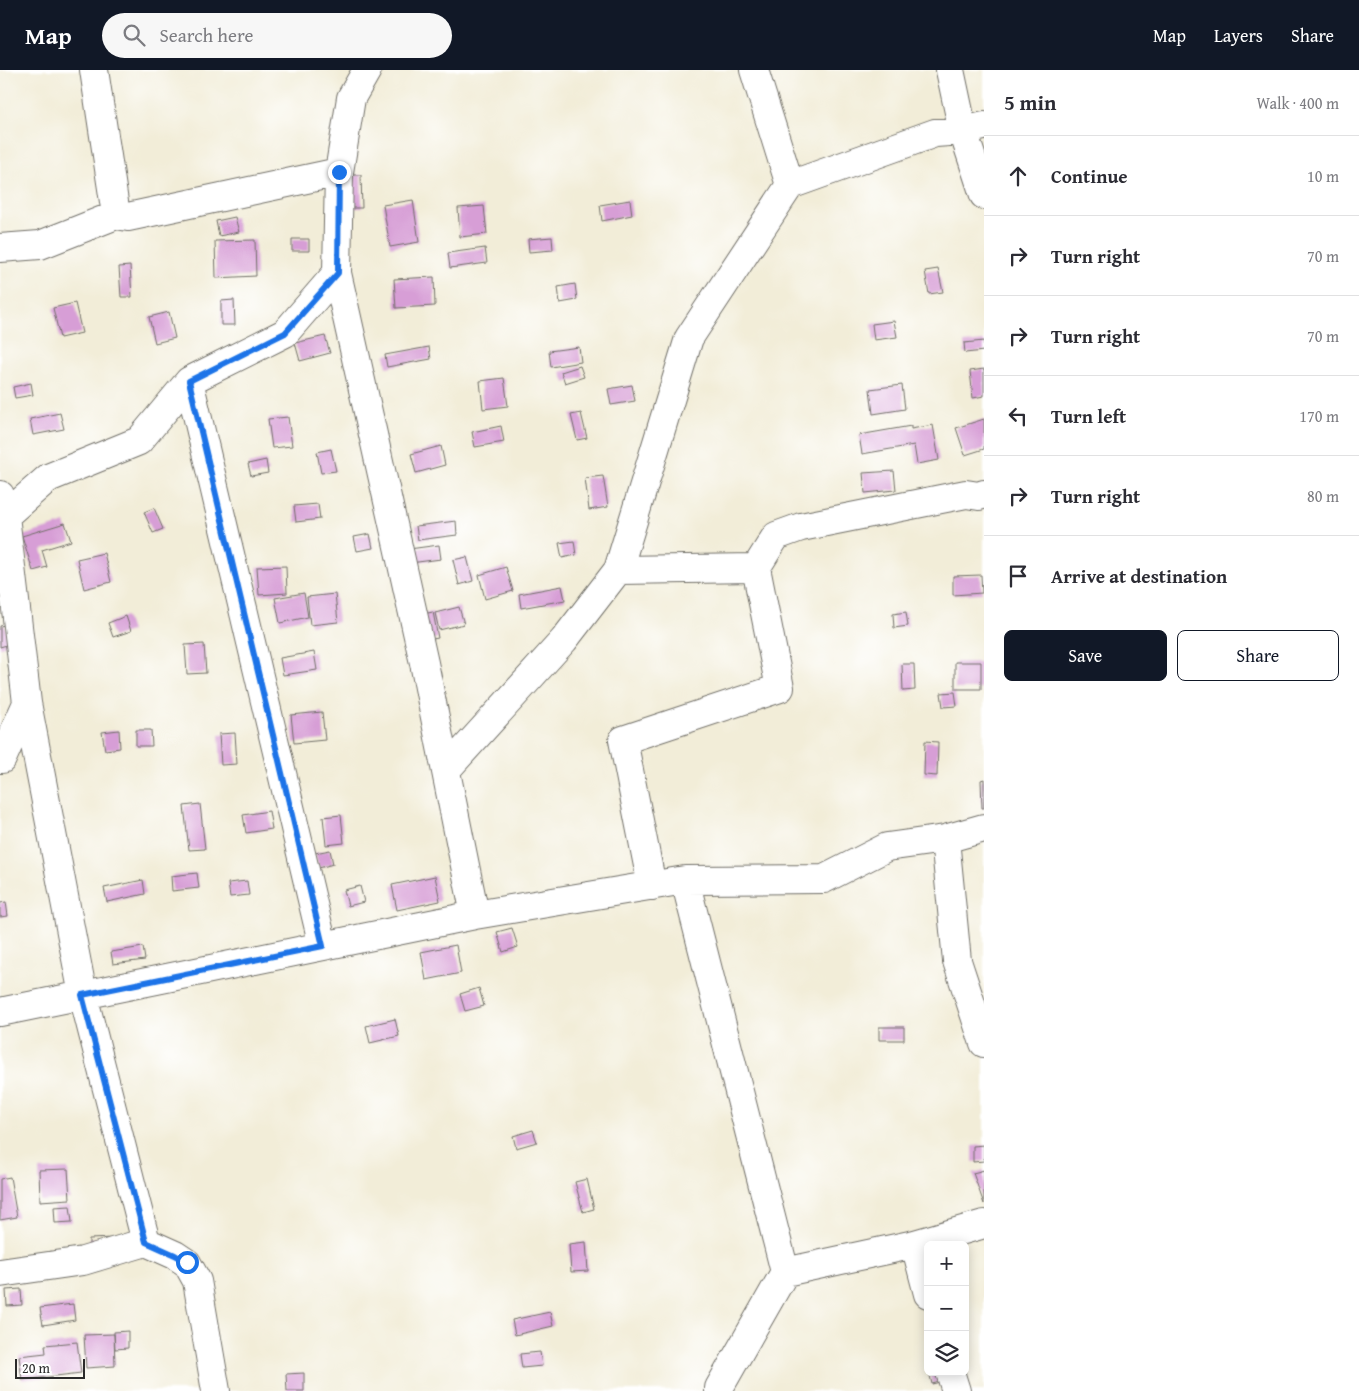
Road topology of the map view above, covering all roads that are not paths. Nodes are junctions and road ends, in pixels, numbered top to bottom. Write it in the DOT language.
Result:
graph roads {
  1 [pos="94,70"];
  2 [pos="366,70"];
  3 [pos="754,70"];
  4 [pos="950,70"];
  5 [pos="974,128"];
  6 [pos="339,172"];
  7 [pos="790,185"];
  8 [pos="984,196"];
  9 [pos="116,215"];
  10 [pos="0,248"];
  11 [pos="338,273"];
  12 [pos="189,381"];
  13 [pos="984,494"];
  14 [pos="2,505"];
  15 [pos="756,568"];
  16 [pos="618,570"];
  17 [pos="27,703"];
  18 [pos="0,759"];
  19 [pos="446,770"];
  20 [pos="984,828"];
  21 [pos="945,839"];
  22 [pos="685,880"];
  23 [pos="652,886"];
  24 [pos="475,915"];
  25 [pos="323,946"];
  26 [pos="82,995"];
  27 [pos="0,1012"];
  28 [pos="984,1043"];
  29 [pos="984,1224"];
  30 [pos="146,1242"];
  31 [pos="915,1244"];
  32 [pos="785,1272"];
  33 [pos="0,1273"];
  34 [pos="926,1286"];
  35 [pos="951,1376"];
  36 [pos="216,1391"];
  37 [pos="720,1391"];
  38 [pos="956,1391"];
  1 -- 9 [label="street"];
  2 -- 6 [label="street"];
  3 -- 7 [label="street"];
  4 -- 5 [label="street"];
  5 -- 7 [label="street"];
  5 -- 8 [label="street"];
  6 -- 9 [label="street"];
  6 -- 11 [label="street"];
  7 -- 16 [label="street"];
  9 -- 10 [label="street"];
  11 -- 12 [label="street"];
  11 -- 19 [label="street"];
  12 -- 14 [label="street"];
  12 -- 25 [label="street"];
  13 -- 15 [label="street"];
  14 -- 17 [label="street"];
  15 -- 16 [label="street"];
  15 -- 23 [label="street"];
  16 -- 19 [label="street"];
  17 -- 18 [label="street"];
  17 -- 26 [label="street"];
  19 -- 24 [label="street"];
  20 -- 21 [label="street"];
  21 -- 22 [label="street"];
  21 -- 28 [label="street"];
  22 -- 23 [label="street"];
  22 -- 32 [label="street"];
  23 -- 24 [label="street"];
  24 -- 25 [label="street"];
  25 -- 26 [label="street"];
  26 -- 27 [label="street"];
  26 -- 30 [label="street"];
  29 -- 31 [label="street"];
  30 -- 33 [label="street"];
  30 -- 36 [label="street"];
  31 -- 32 [label="street"];
  31 -- 34 [label="street"];
  32 -- 37 [label="street"];
  35 -- 38 [label="street"];
}
